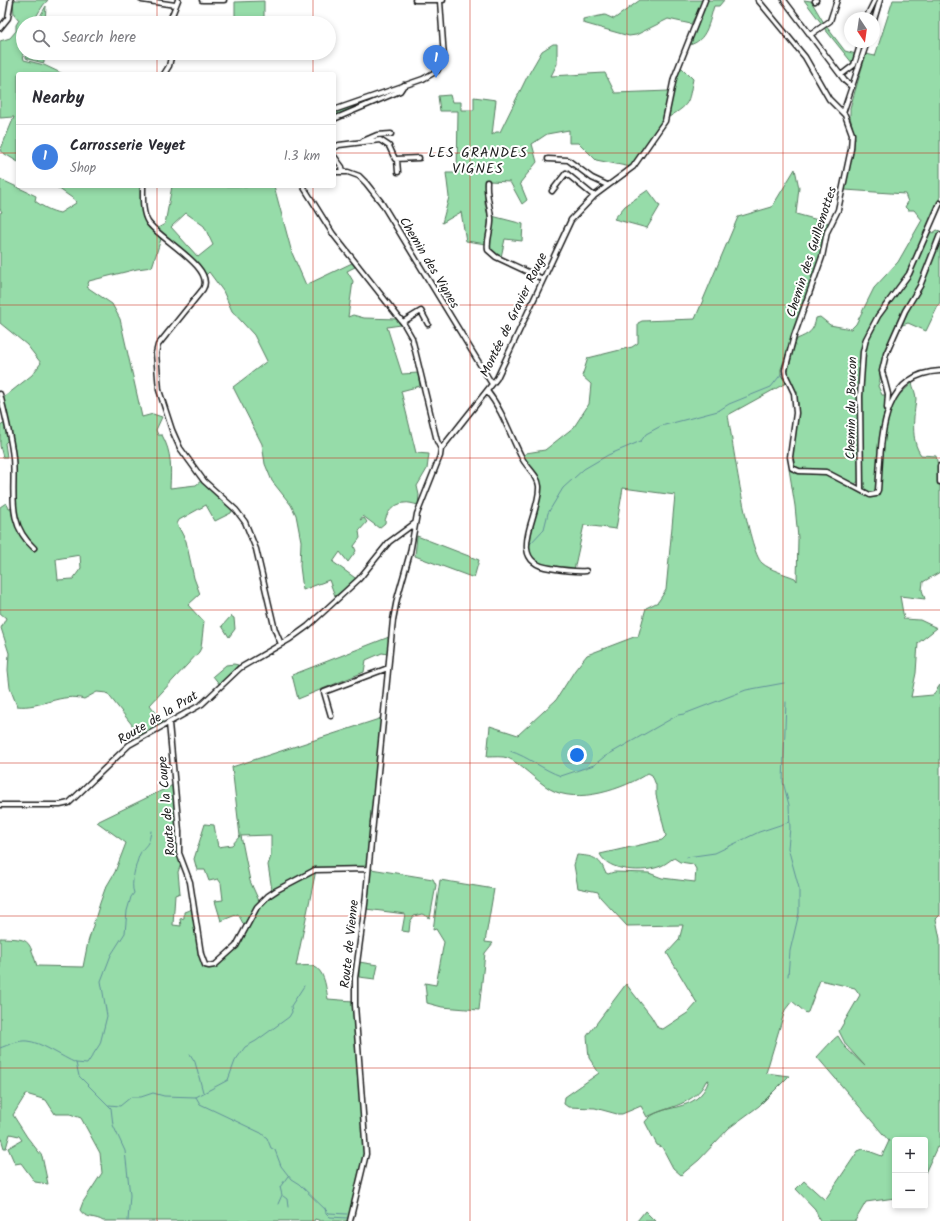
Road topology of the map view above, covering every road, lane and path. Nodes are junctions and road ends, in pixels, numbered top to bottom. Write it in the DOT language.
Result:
graph roads {
  1 [pos="11,0"];
  2 [pos="142,0"];
  3 [pos="178,0"];
  4 [pos="202,0"];
  5 [pos="224,0"];
  6 [pos="416,0"];
  7 [pos="441,0"];
  8 [pos="705,0"];
  9 [pos="758,0"];
  10 [pos="784,0"];
  11 [pos="837,0"];
  12 [pos="875,0"];
  13 [pos="880,0"];
  14 [pos="175,5"];
  15 [pos="869,12"];
  16 [pos="876,12"];
  17 [pos="171,16"];
  18 [pos="0,28"];
  19 [pos="810,35"];
  20 [pos="859,48"];
  21 [pos="865,48"];
  22 [pos="171,60"];
  23 [pos="166,72"];
  24 [pos="841,75"];
  25 [pos="404,85"];
  26 [pos="852,87"];
  27 [pos="336,109"];
  28 [pos="843,113"];
  29 [pos="336,118"];
  30 [pos="391,134"];
  31 [pos="363,141"];
  32 [pos="336,146"];
  33 [pos="418,158"];
  34 [pos="336,159"];
  35 [pos="548,159"];
  36 [pos="398,160"];
  37 [pos="336,172"];
  38 [pos="343,172"];
  39 [pos="398,172"];
  40 [pos="487,182"];
  41 [pos="607,185"];
  42 [pos="142,188"];
  43 [pos="304,188"];
  44 [pos="552,191"];
  45 [pos="594,196"];
  46 [pos="940,203"];
  47 [pos="940,235"];
  48 [pos="543,279"];
  49 [pos="403,322"];
  50 [pos="428,324"];
  51 [pos="940,371"];
  52 [pos="492,384"];
  53 [pos="487,391"];
  54 [pos="0,394"];
  55 [pos="888,409"];
  56 [pos="441,449"];
  57 [pos="940,466"];
  58 [pos="940,482"];
  59 [pos="861,490"];
  60 [pos="415,523"];
  61 [pos="34,548"];
  62 [pos="586,571"];
  63 [pos="281,644"];
  64 [pos="388,668"];
  65 [pos="331,716"];
  66 [pos="169,723"];
  67 [pos="0,805"];
  68 [pos="368,869"];
  69 [pos="350,1221"];
  1 -- 18 [label="street"];
  2 -- 14 [label="street"];
  3 -- 14 [label="street"];
  4 -- 5 [label="street"];
  6 -- 7 [label="street"];
  7 -- 25 [label="street"];
  8 -- 41 [label="street, Montée de Gravier Rouge"];
  9 -- 28 [label="street, Chemin des Guillemottes"];
  10 -- 19 [label="street"];
  11 -- 19 [label="street"];
  12 -- 15 [label="street"];
  13 -- 16 [label="street"];
  14 -- 17 [label="street"];
  19 -- 24 [label="street"];
  20 -- 24 [label="street"];
  21 -- 26 [label="street"];
  22 -- 23 [label="street"];
  24 -- 26 [label="street"];
  25 -- 27 [label="street"];
  25 -- 29 [label="street"];
  26 -- 28 [label="street"];
  28 -- 59 [label="street, Chemin des Guillemottes"];
  30 -- 31 [label="street"];
  31 -- 32 [label="street"];
  31 -- 36 [label="street"];
  33 -- 36 [label="street"];
  34 -- 38 [label="street"];
  35 -- 41 [label="street"];
  36 -- 39 [label="street"];
  37 -- 38 [label="street, Chemin des Vignes"];
  38 -- 52 [label="street, Chemin des Vignes"];
  40 -- 48 [label="street"];
  41 -- 45 [label="street, Montée de Gravier Rouge"];
  42 -- 63 [label="street"];
  43 -- 49 [label="street"];
  44 -- 45 [label="street"];
  45 -- 48 [label="street, Montée de Gravier Rouge"];
  46 -- 59 [label="street, Chemin du Boucon"];
  47 -- 55 [label="street"];
  48 -- 52 [label="street, Montée de Gravier Rouge"];
  49 -- 50 [label="street"];
  49 -- 56 [label="street"];
  51 -- 55 [label="street"];
  52 -- 53 [label="street, Montée de Gravier Rouge"];
  53 -- 56 [label="street, Montée de Gravier Rouge"];
  53 -- 62 [label="street"];
  54 -- 61 [label="street"];
  55 -- 59 [label="street"];
  56 -- 60 [label="street, Montée de Gravier Rouge"];
  57 -- 58 [label="street"];
  60 -- 63 [label="street, Route de la Prat"];
  60 -- 64 [label="street, Montée de Gravier Rouge"];
  63 -- 66 [label="street, Route de la Prat"];
  64 -- 65 [label="street"];
  64 -- 68 [label="street, Route de Vienne"];
  66 -- 67 [label="street, Route de la Prat"];
  66 -- 68 [label="street, Route de la Coupe"];
  68 -- 69 [label="street, Route de Vienne"];
}
